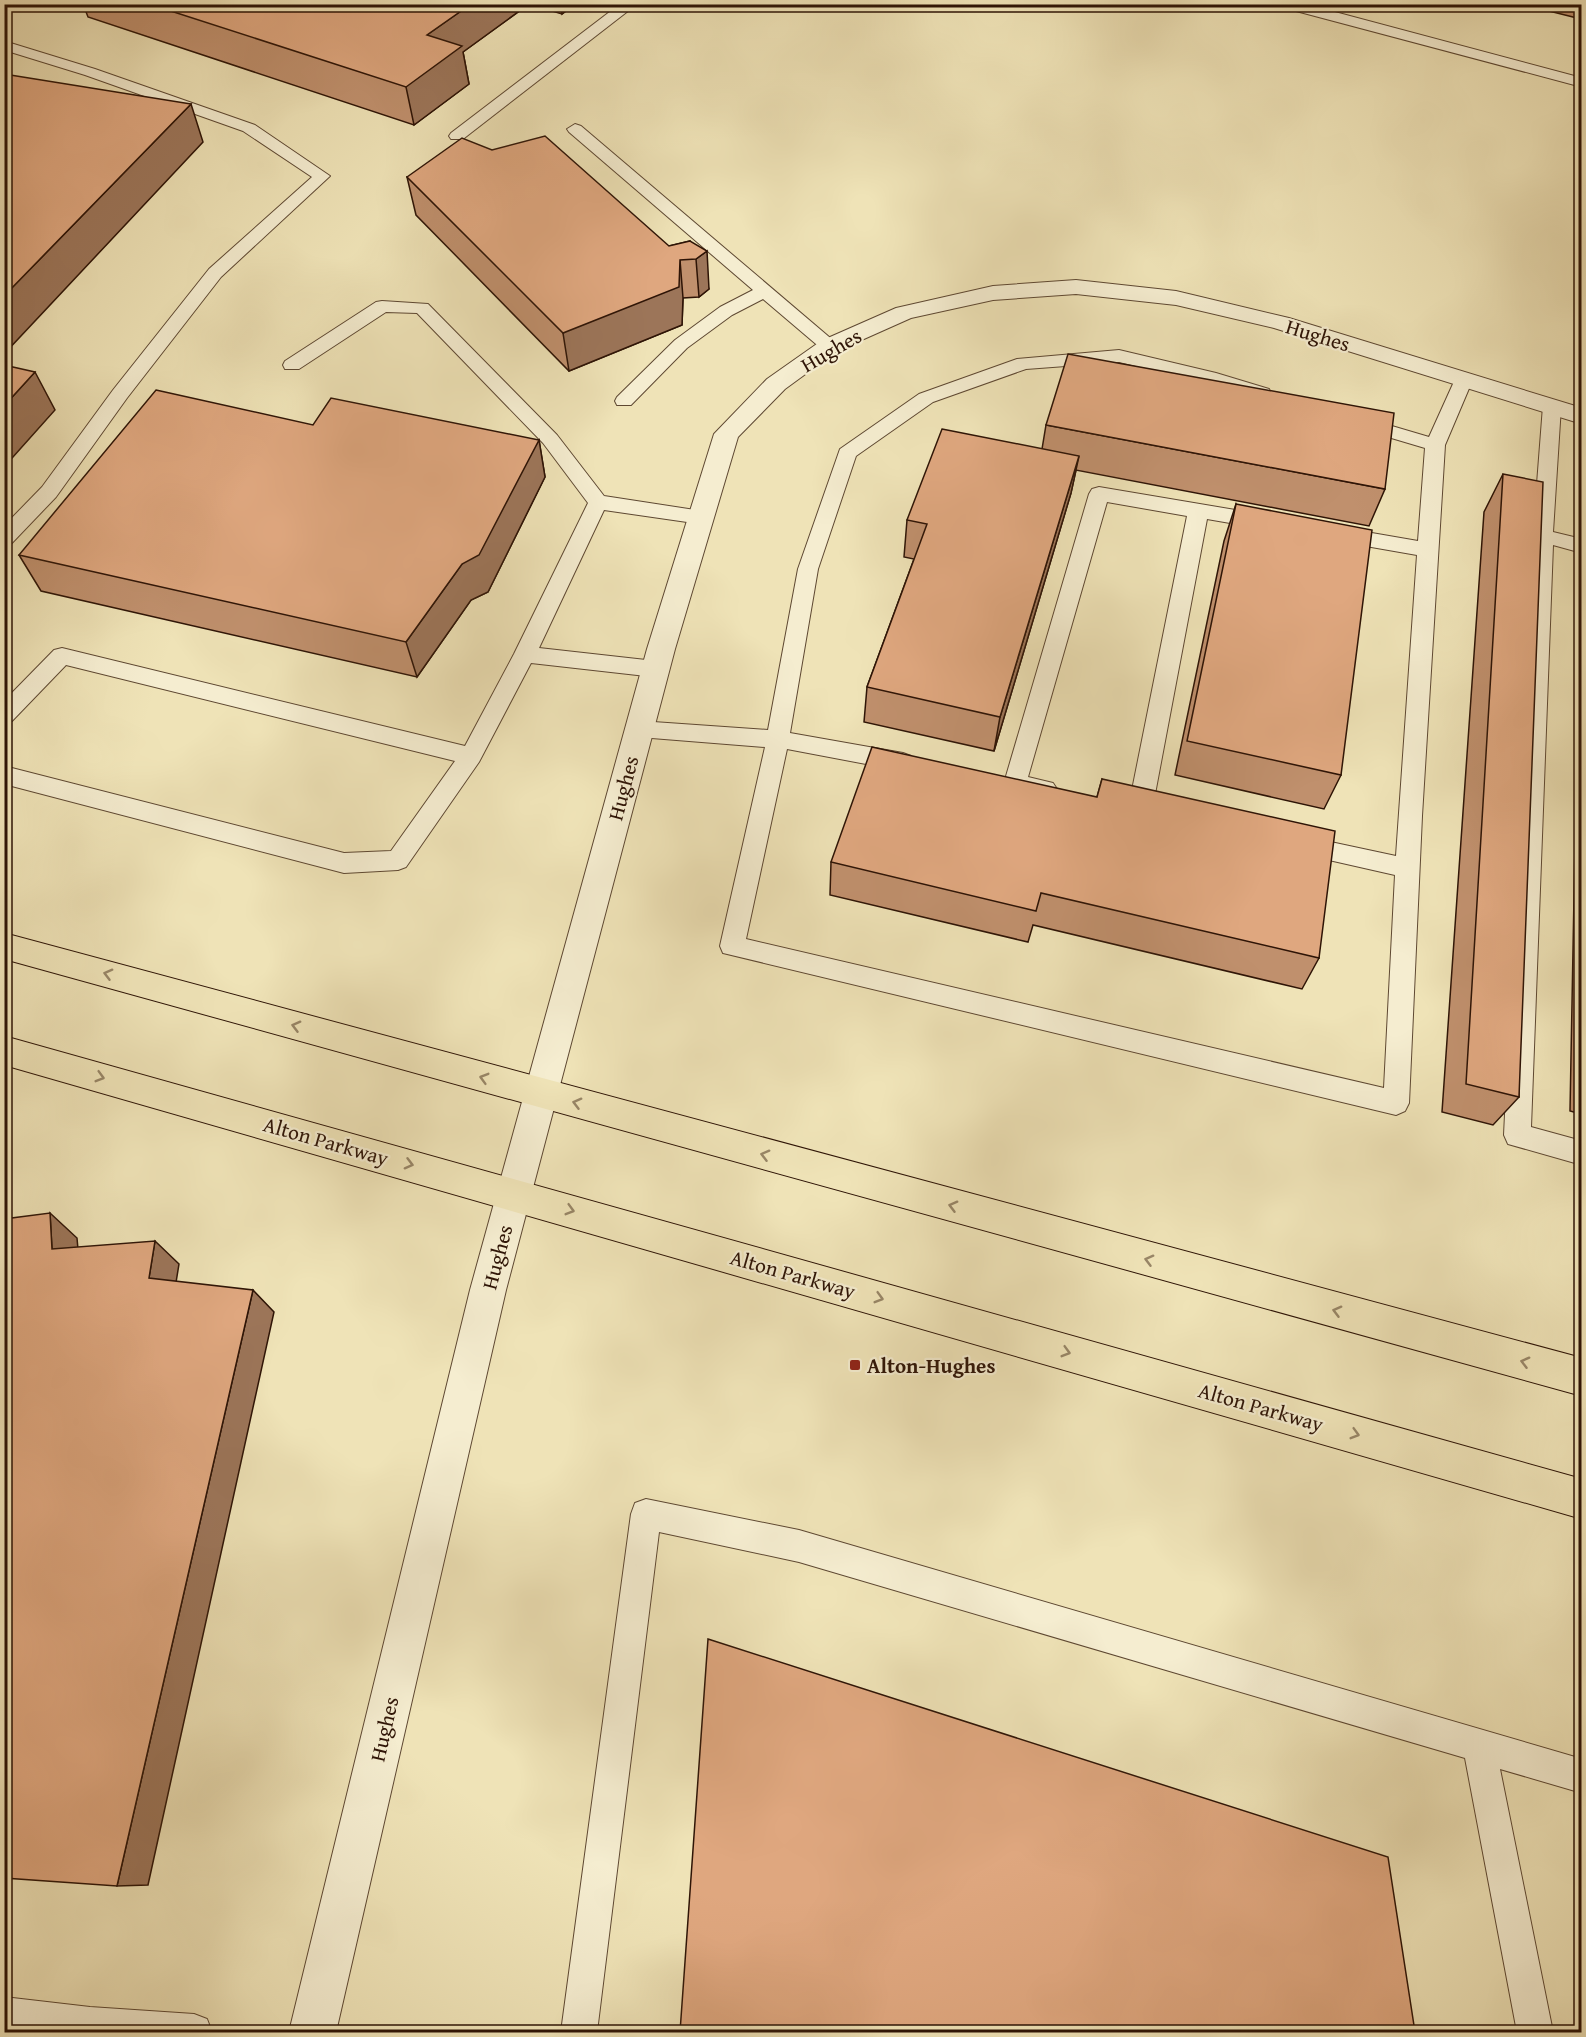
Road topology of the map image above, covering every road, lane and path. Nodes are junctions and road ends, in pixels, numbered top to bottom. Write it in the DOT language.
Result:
graph roads {
  1 [pos="630,4"];
  2 [pos="1286,4"];
  3 [pos="4,45"];
  4 [pos="1581,83"];
  5 [pos="575,129"];
  6 [pos="457,136"];
  7 [pos="764,291"];
  8 [pos="829,346"];
  9 [pos="292,365"];
  10 [pos="1464,380"];
  11 [pos="1281,399"];
  12 [pos="624,401"];
  13 [pos="1552,406"];
  14 [pos="1336,415"];
  15 [pos="1581,416"];
  16 [pos="1435,445"];
  17 [pos="598,502"];
  18 [pos="1198,511"];
  19 [pos="701,517"];
  20 [pos="1290,526"];
  21 [pos="1313,530"];
  22 [pos="1544,536"];
  23 [pos="4,539"];
  24 [pos="1581,546"];
  25 [pos="1428,550"];
  26 [pos="525,654"];
  27 [pos="656,669"];
  28 [pos="4,715"];
  29 [pos="639,729"];
  30 [pos="778,739"];
  31 [pos="471,756"];
  32 [pos="925,766"];
  33 [pos="4,775"];
  34 [pos="993,778"];
  35 [pos="1015,783"];
  36 [pos="1060,793"];
  37 [pos="1117,805"];
  38 [pos="1140,810"];
  39 [pos="1163,815"];
  40 [pos="1280,840"];
  41 [pos="1408,868"];
  42 [pos="4,946"];
  43 [pos="4,1050"];
  44 [pos="541,1093"];
  45 [pos="1581,1153"];
  46 [pos="514,1194"];
  47 [pos="1581,1377"];
  48 [pos="1581,1499"];
  49 [pos="1479,1746"];
  50 [pos="1581,1776"];
  51 [pos="4,2015"];
  52 [pos="90,2029"];
  53 [pos="194,2032"];
  54 [pos="312,2032"];
  55 [pos="579,2032"];
  56 [pos="1535,2032"];
  1 -- 6 [label="lane"];
  2 -- 4 [label="lane"];
  3 -- 23 [label="lane"];
  5 -- 7 [label="lane"];
  7 -- 8 [label="lane"];
  7 -- 12 [label="lane"];
  8 -- 10 [label="street, Hughes"];
  8 -- 19 [label="street, Hughes"];
  9 -- 17 [label="lane"];
  10 -- 13 [label="street, Hughes"];
  10 -- 16 [label="lane"];
  11 -- 30 [label="lane"];
  13 -- 15 [label="street, Hughes"];
  13 -- 22 [label="lane"];
  14 -- 16 [label="lane"];
  16 -- 25 [label="lane"];
  17 -- 19 [label="lane"];
  17 -- 26 [label="lane"];
  18 -- 20 [label="lane"];
  18 -- 35 [label="lane"];
  18 -- 38 [label="lane"];
  19 -- 27 [label="street, Hughes"];
  21 -- 25 [label="lane"];
  22 -- 24 [label="lane"];
  22 -- 45 [label="lane"];
  25 -- 41 [label="lane"];
  26 -- 27 [label="lane"];
  26 -- 31 [label="lane"];
  27 -- 29 [label="street, Hughes"];
  28 -- 31 [label="lane"];
  29 -- 30 [label="lane"];
  29 -- 44 [label="street, Hughes"];
  30 -- 32 [label="lane"];
  30 -- 41 [label="lane"];
  31 -- 33 [label="lane"];
  34 -- 35 [label="lane"];
  35 -- 36 [label="lane"];
  37 -- 38 [label="lane"];
  38 -- 39 [label="lane"];
  40 -- 41 [label="lane"];
  44 -- 42 [label="main road, one-way"];
  43 -- 46 [label="main road, Alton Parkway, one-way"];
  44 -- 46 [label="street, Hughes"];
  47 -- 44 [label="main road, one-way"];
  46 -- 48 [label="main road, Alton Parkway, one-way"];
  46 -- 54 [label="street, Hughes"];
  49 -- 50 [label="lane"];
  49 -- 55 [label="lane"];
  49 -- 56 [label="lane"];
  51 -- 52 [label="lane"];
  52 -- 53 [label="lane"];
}
